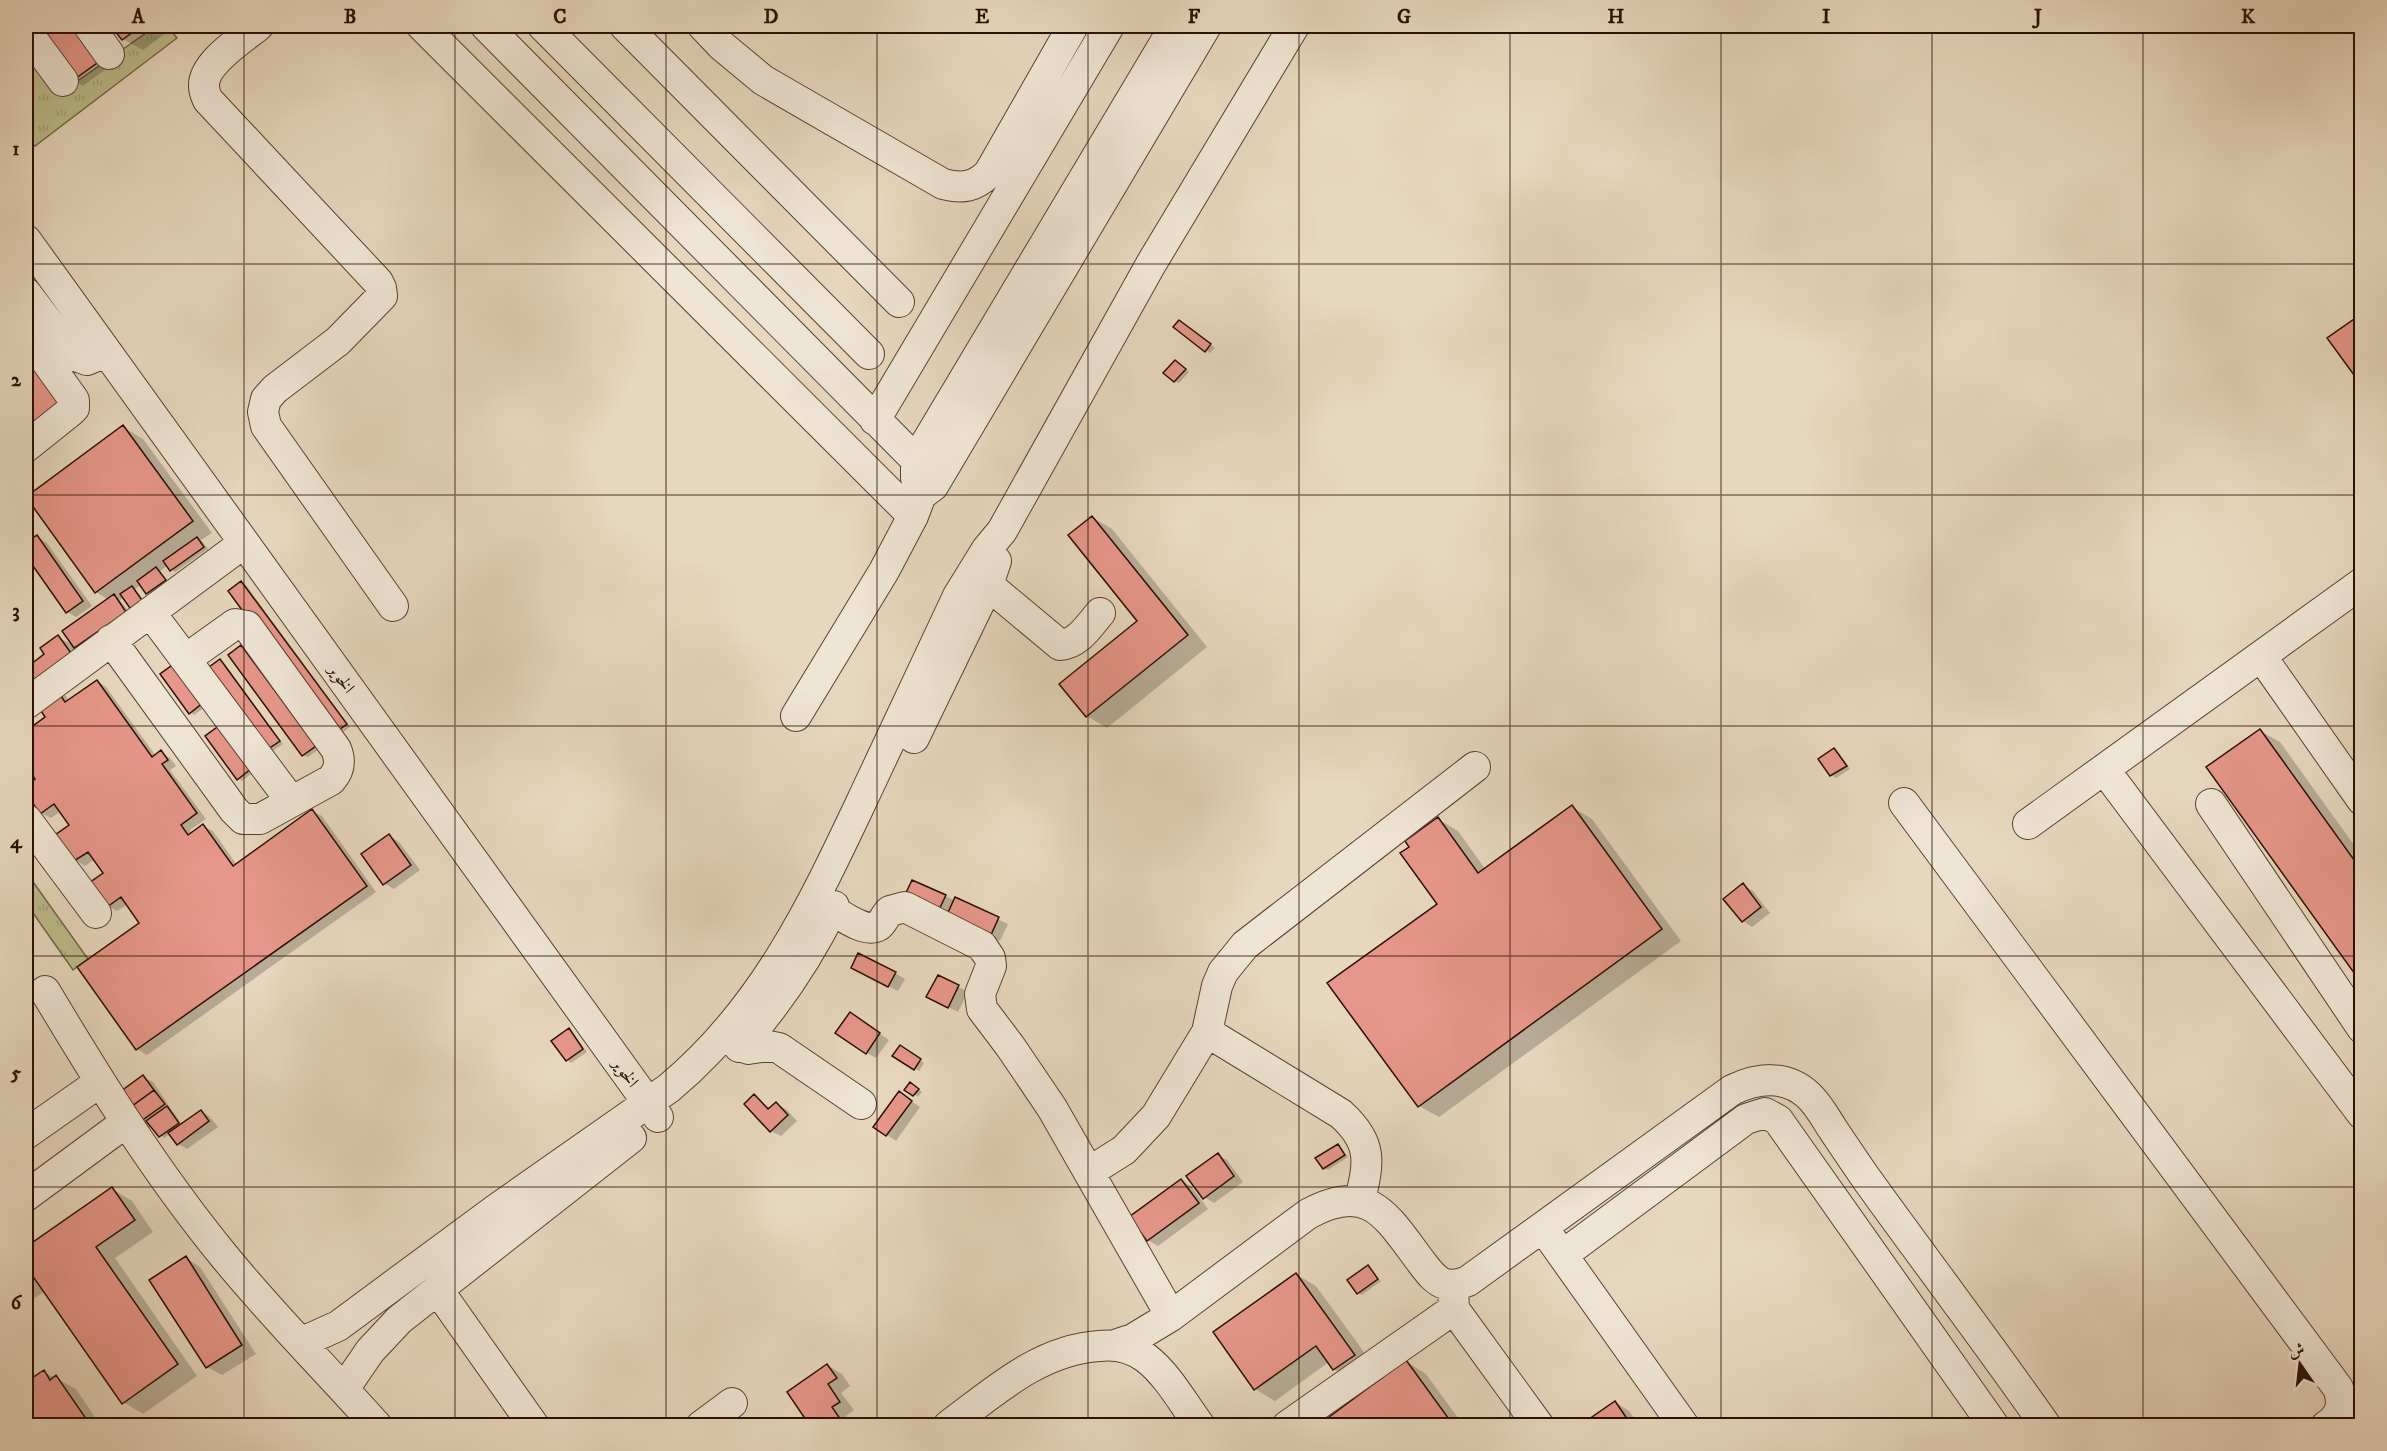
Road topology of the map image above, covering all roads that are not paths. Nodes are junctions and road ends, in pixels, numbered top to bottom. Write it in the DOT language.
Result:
graph roads {
  1 [pos="89,26"];
  2 [pos="258,26"];
  3 [pos="422,26"];
  4 [pos="486,26"];
  5 [pos="543,26"];
  6 [pos="625,26"];
  7 [pos="703,26"];
  8 [pos="1073,26"];
  9 [pos="1109,26"];
  10 [pos="1175,26"];
  11 [pos="1206,26"];
  12 [pos="1294,26"];
  13 [pos="29,32"];
  14 [pos="570,52"];
  15 [pos="109,54"];
  16 [pos="63,81"];
  17 [pos="542,84"];
  18 [pos="514,116"];
  19 [pos="732,217"];
  20 [pos="26,240"];
  21 [pos="704,247"];
  22 [pos="670,274"];
  23 [pos="26,293"];
  24 [pos="899,302"];
  25 [pos="26,333"];
  26 [pos="106,352"];
  27 [pos="869,354"];
  28 [pos="875,420"];
  29 [pos="28,438"];
  30 [pos="916,460"];
  31 [pos="917,506"];
  32 [pos="1002,531"];
  33 [pos="243,543"];
  34 [pos="2361,583"];
  35 [pos="988,585"];
  36 [pos="393,606"];
  37 [pos="150,612"];
  38 [pos="1101,613"];
  39 [pos="111,640"];
  40 [pos="2261,656"];
  41 [pos="186,659"];
  42 [pos="26,704"];
  43 [pos="796,716"];
  44 [pos="1474,767"];
  45 [pos="2104,769"];
  46 [pos="2361,800"];
  47 [pos="291,801"];
  48 [pos="1904,803"];
  49 [pos="2211,804"];
  50 [pos="26,819"];
  51 [pos="2028,824"];
  52 [pos="832,910"];
  53 [pos="96,914"];
  54 [pos="45,992"];
  55 [pos="2361,1027"];
  56 [pos="1206,1032"];
  57 [pos="741,1044"];
  58 [pos="100,1082"];
  59 [pos="861,1104"];
  60 [pos="653,1111"];
  61 [pos="2361,1114"];
  62 [pos="125,1123"];
  63 [pos="26,1134"];
  64 [pos="1089,1172"];
  65 [pos="26,1196"];
  66 [pos="1360,1200"];
  67 [pos="1542,1227"];
  68 [pos="1564,1254"];
  69 [pos="438,1290"];
  70 [pos="1453,1297"];
  71 [pos="1171,1316"];
  72 [pos="299,1341"];
  73 [pos="1118,1344"];
  74 [pos="344,1389"];
  75 [pos="732,1403"];
  76 [pos="377,1425"];
  77 [pos="534,1425"];
  78 [pos="700,1425"];
  79 [pos="948,1425"];
  80 [pos="1200,1425"];
  81 [pos="1287,1425"];
  82 [pos="1539,1425"];
  83 [pos="1684,1425"];
  84 [pos="1994,1425"];
  85 [pos="2046,1425"];
  86 [pos="2326,1425"];
  1 -- 15 [label="street"];
  2 -- 36 [label="street"];
  3 -- 18 [label="street"];
  4 -- 17 [label="street"];
  5 -- 14 [label="street"];
  6 -- 24 [label="street"];
  7 -- 8 [label="street"];
  9 -- 28 [label="street"];
  10 -- 30 [label="street"];
  11 -- 31 [label="street"];
  12 -- 32 [label="street"];
  13 -- 16 [label="street"];
  14 -- 17 [label="street"];
  14 -- 19 [label="street"];
  17 -- 18 [label="street"];
  17 -- 21 [label="street"];
  18 -- 22 [label="street"];
  19 -- 21 [label="street"];
  19 -- 27 [label="street"];
  20 -- 26 [label="street, الخوير"];
  21 -- 22 [label="street"];
  21 -- 28 [label="street"];
  22 -- 31 [label="street"];
  23 -- 26 [label="street"];
  25 -- 29 [label="street"];
  26 -- 33 [label="street, الخوير"];
  28 -- 30 [label="street"];
  30 -- 31 [label="street"];
  31 -- 43 [label="street"];
  32 -- 35 [label="street"];
  32 -- 60 [label="street"];
  33 -- 37 [label="street"];
  33 -- 60 [label="street, الخوير"];
  34 -- 40 [label="street"];
  35 -- 38 [label="street"];
  35 -- 52 [label="street"];
  37 -- 39 [label="street"];
  37 -- 41 [label="street"];
  39 -- 42 [label="street"];
  39 -- 47 [label="street"];
  40 -- 45 [label="street"];
  40 -- 46 [label="street"];
  41 -- 47 [label="street"];
  41 -- 47 [label="street"];
  44 -- 56 [label="street"];
  45 -- 51 [label="street"];
  45 -- 61 [label="street"];
  48 -- 86 [label="street"];
  49 -- 55 [label="street"];
  50 -- 53 [label="street"];
  52 -- 57 [label="street"];
  52 -- 64 [label="street"];
  54 -- 58 [label="street"];
  56 -- 64 [label="street"];
  56 -- 66 [label="street"];
  57 -- 59 [label="street"];
  57 -- 60 [label="street"];
  58 -- 62 [label="street"];
  58 -- 63 [label="street"];
  60 -- 69 [label="street"];
  60 -- 72 [label="street"];
  62 -- 65 [label="street"];
  62 -- 72 [label="street"];
  64 -- 71 [label="street"];
  66 -- 70 [label="street"];
  66 -- 71 [label="street"];
  67 -- 68 [label="street"];
  67 -- 70 [label="street"];
  67 -- 85 [label="street"];
  68 -- 83 [label="street"];
  68 -- 84 [label="street"];
  69 -- 74 [label="street"];
  69 -- 77 [label="street"];
  70 -- 81 [label="street"];
  70 -- 82 [label="street"];
  71 -- 73 [label="street"];
  72 -- 74 [label="street"];
  73 -- 79 [label="street"];
  73 -- 80 [label="street"];
  74 -- 76 [label="street"];
  75 -- 78 [label="street"];
}
